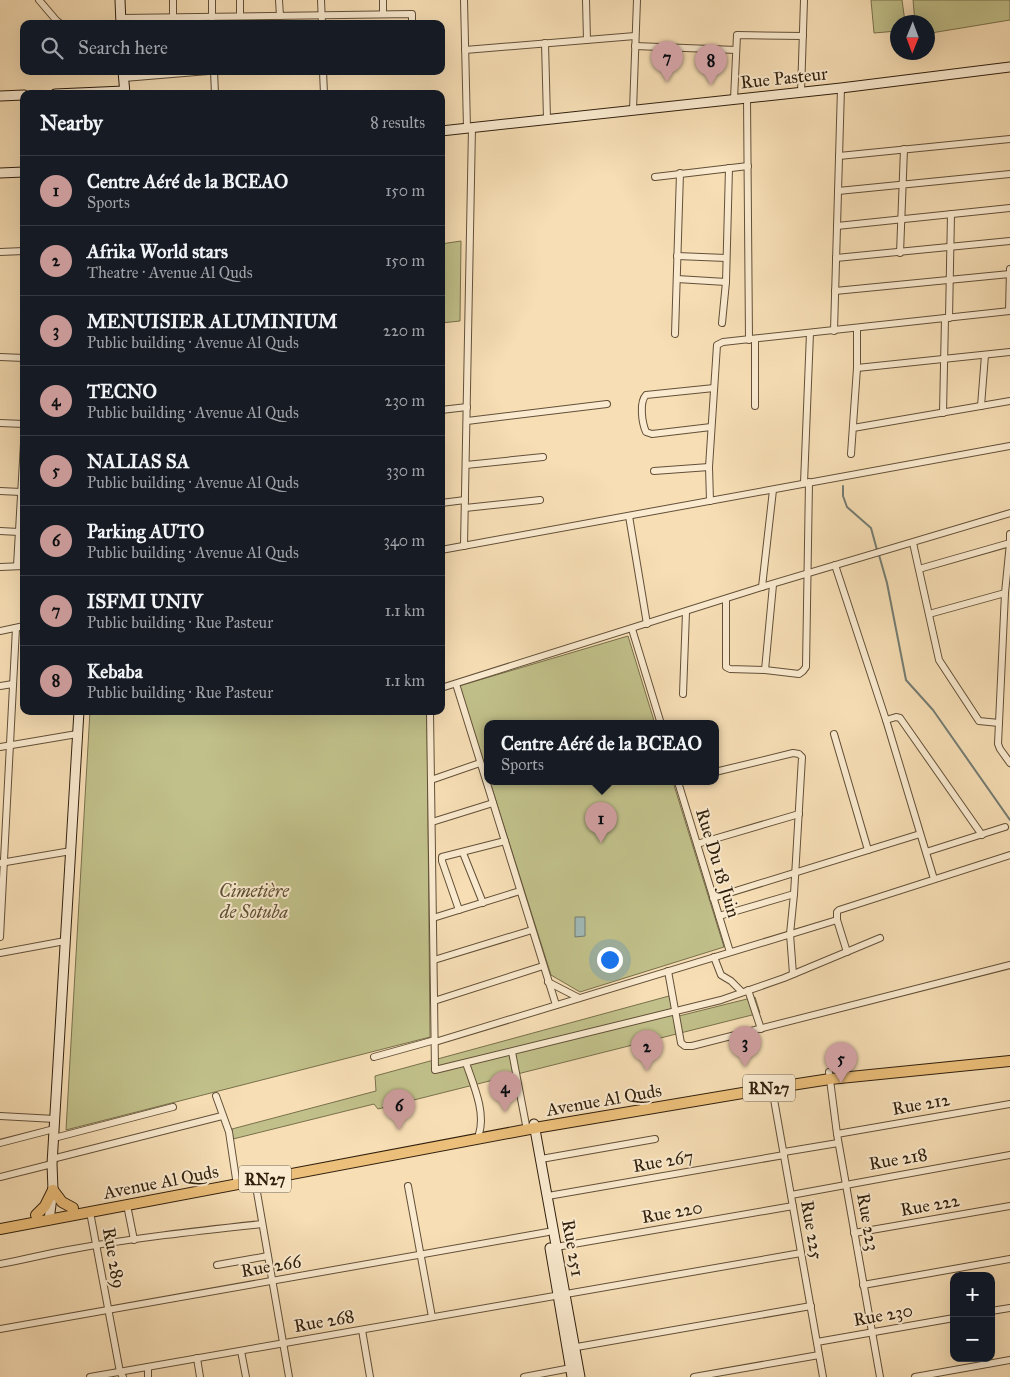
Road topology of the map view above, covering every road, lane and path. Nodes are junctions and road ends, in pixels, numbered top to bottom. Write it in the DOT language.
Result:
graph roads {
  1 [pos="39,0"];
  2 [pos="46,0"];
  3 [pos="120,0"];
  4 [pos="173,0"];
  5 [pos="212,0"];
  6 [pos="240,0"];
  7 [pos="279,0"];
  8 [pos="321,0"];
  9 [pos="383,0"];
  10 [pos="464,0"];
  11 [pos="586,0"];
  12 [pos="637,0"];
  13 [pos="804,0"];
  14 [pos="46,9"];
  15 [pos="383,14"];
  16 [pos="322,15"];
  17 [pos="212,16"];
  18 [pos="240,16"];
  19 [pos="280,16"];
  20 [pos="175,19"];
  21 [pos="57,20"];
  22 [pos="121,20"];
  23 [pos="148,20"];
  24 [pos="322,20"];
  25 [pos="412,20"];
  26 [pos="636,36"];
  27 [pos="803,36"];
  28 [pos="587,40"];
  29 [pos="545,43"];
  30 [pos="635,46"];
  31 [pos="465,50"];
  32 [pos="736,50"];
  33 [pos="1010,67"];
  34 [pos="124,75"];
  35 [pos="214,75"];
  36 [pos="323,75"];
  37 [pos="0,88"];
  38 [pos="841,88"];
  39 [pos="124,90"];
  40 [pos="215,90"];
  41 [pos="324,90"];
  42 [pos="801,92"];
  43 [pos="20,95"];
  44 [pos="3,96"];
  45 [pos="747,98"];
  46 [pos="734,99"];
  47 [pos="633,110"];
  48 [pos="547,119"];
  49 [pos="469,128"];
  50 [pos="445,131"];
  51 [pos="1010,139"];
  52 [pos="904,149"];
  53 [pos="839,156"];
  54 [pos="748,166"];
  55 [pos="729,168"];
  56 [pos="20,172"];
  57 [pos="0,173"];
  58 [pos="680,173"];
  59 [pos="1010,174"];
  60 [pos="655,177"];
  61 [pos="902,185"];
  62 [pos="838,191"];
  63 [pos="1010,208"];
  64 [pos="951,214"];
  65 [pos="901,219"];
  66 [pos="837,226"];
  67 [pos="1010,241"];
  68 [pos="950,248"];
  69 [pos="20,250"];
  70 [pos="0,252"];
  71 [pos="900,252"];
  72 [pos="678,256"];
  73 [pos="726,258"];
  74 [pos="836,258"];
  75 [pos="1010,269"];
  76 [pos="1010,274"];
  77 [pos="677,279"];
  78 [pos="950,280"];
  79 [pos="726,282"];
  80 [pos="835,291"];
  81 [pos="1009,311"];
  82 [pos="947,318"];
  83 [pos="722,323"];
  84 [pos="857,328"];
  85 [pos="834,331"];
  86 [pos="810,333"];
  87 [pos="675,334"];
  88 [pos="752,340"];
  89 [pos="1010,352"];
  90 [pos="985,355"];
  91 [pos="0,357"];
  92 [pos="20,358"];
  93 [pos="944,359"];
  94 [pos="857,368"];
  95 [pos="714,388"];
  96 [pos="1010,401"];
  97 [pos="607,404"];
  98 [pos="755,406"];
  99 [pos="981,406"];
  100 [pos="467,407"];
  101 [pos="445,410"];
  102 [pos="943,413"];
  103 [pos="467,421"];
  104 [pos="0,423"];
  105 [pos="20,424"];
  106 [pos="711,427"];
  107 [pos="853,428"];
  108 [pos="1010,446"];
  109 [pos="851,454"];
  110 [pos="543,457"];
  111 [pos="466,464"];
  112 [pos="709,467"];
  113 [pos="654,471"];
  114 [pos="807,482"];
  115 [pos="773,490"];
  116 [pos="0,491"];
  117 [pos="20,492"];
  118 [pos="465,500"];
  119 [pos="540,500"];
  120 [pos="710,501"];
  121 [pos="445,502"];
  122 [pos="465,508"];
  123 [pos="20,512"];
  124 [pos="1010,513"];
  125 [pos="629,516"];
  126 [pos="0,531"];
  127 [pos="19,532"];
  128 [pos="1010,534"];
  129 [pos="912,543"];
  130 [pos="1010,543"];
  131 [pos="464,546"];
  132 [pos="445,549"];
  133 [pos="835,565"];
  134 [pos="0,566"];
  135 [pos="20,566"];
  136 [pos="919,569"];
  137 [pos="808,574"];
  138 [pos="773,585"];
  139 [pos="762,587"];
  140 [pos="1005,594"];
  141 [pos="726,599"];
  142 [pos="686,612"];
  143 [pos="929,614"];
  144 [pos="647,624"];
  145 [pos="20,627"];
  146 [pos="16,628"];
  147 [pos="632,629"];
  148 [pos="0,630"];
  149 [pos="765,670"];
  150 [pos="13,684"];
  151 [pos="456,684"];
  152 [pos="0,686"];
  153 [pos="445,687"];
  154 [pos="683,694"];
  155 [pos="79,715"];
  156 [pos="430,715"];
  157 [pos="660,720"];
  158 [pos="886,720"];
  159 [pos="999,723"];
  160 [pos="78,734"];
  161 [pos="834,734"];
  162 [pos="10,746"];
  163 [pos="0,747"];
  164 [pos="480,763"];
  165 [pos="1010,763"];
  166 [pos="719,771"];
  167 [pos="484,775"];
  168 [pos="431,780"];
  169 [pos="487,785"];
  170 [pos="679,785"];
  171 [pos="4,803"];
  172 [pos="493,803"];
  173 [pos="799,814"];
  174 [pos="432,822"];
  175 [pos="1005,828"];
  176 [pos="920,834"];
  177 [pos="982,835"];
  178 [pos="504,841"];
  179 [pos="697,844"];
  180 [pos="868,850"];
  181 [pos="70,851"];
  182 [pos="926,852"];
  183 [pos="463,853"];
  184 [pos="1010,855"];
  185 [pos="2,862"];
  186 [pos="796,872"];
  187 [pos="934,879"];
  188 [pos="520,891"];
  189 [pos="794,894"];
  190 [pos="714,898"];
  191 [pos="483,902"];
  192 [pos="460,910"];
  193 [pos="719,916"];
  194 [pos="433,918"];
  195 [pos="837,920"];
  196 [pos="532,930"];
  197 [pos="790,934"];
  198 [pos="0,937"];
  199 [pos="880,938"];
  200 [pos="65,941"];
  201 [pos="730,952"];
  202 [pos="847,952"];
  203 [pos="0,953"];
  204 [pos="714,957"];
  205 [pos="434,960"];
  206 [pos="1010,965"];
  207 [pos="543,966"];
  208 [pos="668,971"];
  209 [pos="793,974"];
  210 [pos="548,982"];
  211 [pos="745,991"];
  212 [pos="579,998"];
  213 [pos="434,1001"];
  214 [pos="556,1005"];
  215 [pos="676,1012"];
  216 [pos="761,1029"];
  217 [pos="435,1041"];
  218 [pos="512,1052"];
  219 [pos="1010,1055"];
  220 [pos="374,1057"];
  221 [pos="1010,1061"];
  222 [pos="466,1063"];
  223 [pos="830,1075"];
  224 [pos="772,1088"];
  225 [pos="216,1096"];
  226 [pos="1010,1104"];
  227 [pos="173,1107"];
  228 [pos="0,1116"];
  229 [pos="222,1116"];
  230 [pos="55,1119"];
  231 [pos="531,1126"];
  232 [pos="54,1134"];
  233 [pos="479,1134"];
  234 [pos="837,1134"];
  235 [pos="655,1139"];
  236 [pos="838,1142"];
  237 [pos="0,1143"];
  238 [pos="784,1153"];
  239 [pos="1010,1155"];
  240 [pos="541,1159"];
  241 [pos="52,1161"];
  242 [pos="0,1177"];
  243 [pos="236,1178"];
  244 [pos="254,1178"];
  245 [pos="846,1184"];
  246 [pos="408,1186"];
  247 [pos="53,1190"];
  248 [pos="791,1195"];
  249 [pos="548,1196"];
  250 [pos="127,1205"];
  251 [pos="793,1206"];
  252 [pos="1010,1206"];
  253 [pos="73,1208"];
  254 [pos="90,1212"];
  255 [pos="36,1215"];
  256 [pos="49,1216"];
  257 [pos="0,1222"];
  258 [pos="262,1224"];
  259 [pos="0,1229"];
  260 [pos="548,1232"];
  261 [pos="854,1233"];
  262 [pos="134,1240"];
  263 [pos="96,1246"];
  264 [pos="556,1247"];
  265 [pos="801,1253"];
  266 [pos="420,1254"];
  267 [pos="268,1256"];
  268 [pos="1010,1259"];
  269 [pos="0,1264"];
  270 [pos="217,1265"];
  271 [pos="272,1281"];
  272 [pos="863,1284"];
  273 [pos="561,1295"];
  274 [pos="811,1306"];
  275 [pos="1010,1308"];
  276 [pos="108,1310"];
  277 [pos="995,1310"];
  278 [pos="432,1318"];
  279 [pos="950,1319"];
  280 [pos="0,1329"];
  281 [pos="362,1330"];
  282 [pos="872,1332"];
  283 [pos="817,1342"];
  284 [pos="283,1343"];
  285 [pos="570,1348"];
  286 [pos="241,1351"];
  287 [pos="819,1355"];
  288 [pos="197,1358"];
  289 [pos="1010,1360"];
  290 [pos="148,1367"];
  291 [pos="572,1373"];
  292 [pos="121,1374"];
  293 [pos="90,1377"];
  294 [pos="148,1377"];
  295 [pos="200,1377"];
  296 [pos="246,1377"];
  297 [pos="289,1377"];
  298 [pos="370,1377"];
  299 [pos="524,1377"];
  300 [pos="580,1377"];
  301 [pos="694,1377"];
  302 [pos="823,1377"];
  303 [pos="880,1377"];
  304 [pos="915,1377"];
  1 -- 14 [label="street"];
  2 -- 14 [label="street"];
  3 -- 22 [label="main road"];
  4 -- 20 [label="street"];
  5 -- 17 [label="street"];
  6 -- 18 [label="street"];
  7 -- 19 [label="street"];
  8 -- 16 [label="street"];
  9 -- 15 [label="street"];
  10 -- 31 [label="street"];
  11 -- 28 [label="street"];
  12 -- 26 [label="street"];
  13 -- 27 [label="street"];
  14 -- 21 [label="street"];
  15 -- 16 [label="street"];
  15 -- 25 [label="street"];
  16 -- 19 [label="street"];
  16 -- 24 [label="street"];
  17 -- 18 [label="street"];
  17 -- 20 [label="street"];
  18 -- 19 [label="street"];
  20 -- 23 [label="street"];
  26 -- 28 [label="street"];
  26 -- 30 [label="street"];
  27 -- 32 [label="street"];
  27 -- 42 [label="street"];
  28 -- 29 [label="street"];
  29 -- 31 [label="street"];
  29 -- 48 [label="street"];
  30 -- 32 [label="street"];
  30 -- 47 [label="street"];
  31 -- 49 [label="street"];
  32 -- 46 [label="street"];
  33 -- 38 [label="main road, Rue Pasteur"];
  34 -- 39 [label="main road"];
  35 -- 40 [label="street"];
  36 -- 41 [label="street"];
  37 -- 44 [label="main road"];
  38 -- 42 [label="main road, Rue Pasteur"];
  38 -- 53 [label="street"];
  42 -- 45 [label="main road, Rue Pasteur"];
  43 -- 44 [label="main road"];
  45 -- 46 [label="main road, Rue Pasteur"];
  45 -- 54 [label="street"];
  46 -- 47 [label="main road, Rue Pasteur"];
  47 -- 48 [label="main road, Rue Pasteur"];
  48 -- 49 [label="main road, Rue Pasteur"];
  49 -- 50 [label="main road, Rue Pasteur"];
  49 -- 100 [label="street"];
  51 -- 52 [label="street"];
  52 -- 53 [label="street"];
  52 -- 61 [label="street"];
  53 -- 62 [label="street"];
  54 -- 55 [label="street"];
  54 -- 88 [label="street"];
  55 -- 58 [label="street"];
  55 -- 73 [label="street"];
  56 -- 57 [label="main road"];
  58 -- 60 [label="street"];
  58 -- 72 [label="street"];
  59 -- 61 [label="street"];
  61 -- 62 [label="street"];
  61 -- 65 [label="street"];
  62 -- 66 [label="street"];
  63 -- 64 [label="street"];
  64 -- 65 [label="street"];
  64 -- 68 [label="street"];
  65 -- 66 [label="street"];
  65 -- 71 [label="street"];
  66 -- 74 [label="street"];
  67 -- 68 [label="street"];
  68 -- 71 [label="street"];
  68 -- 78 [label="street"];
  69 -- 70 [label="street"];
  71 -- 74 [label="street"];
  72 -- 73 [label="street"];
  72 -- 77 [label="street"];
  73 -- 79 [label="street"];
  74 -- 80 [label="street"];
  75 -- 76 [label="street"];
  76 -- 78 [label="street"];
  76 -- 81 [label="street"];
  77 -- 79 [label="street"];
  77 -- 87 [label="street"];
  78 -- 80 [label="street"];
  78 -- 82 [label="street"];
  79 -- 83 [label="street"];
  80 -- 85 [label="street"];
  81 -- 82 [label="street"];
  82 -- 84 [label="street"];
  82 -- 93 [label="street"];
  84 -- 85 [label="street"];
  84 -- 94 [label="street"];
  85 -- 86 [label="street"];
  86 -- 88 [label="street"];
  86 -- 114 [label="street"];
  88 -- 95 [label="street"];
  88 -- 98 [label="street"];
  89 -- 90 [label="street"];
  90 -- 93 [label="street"];
  90 -- 99 [label="street"];
  91 -- 92 [label="street"];
  93 -- 94 [label="street"];
  93 -- 102 [label="street"];
  94 -- 107 [label="street"];
  95 -- 106 [label="street"];
  95 -- 106 [label="street"];
  96 -- 99 [label="street"];
  97 -- 103 [label="street"];
  99 -- 102 [label="street"];
  100 -- 101 [label="street"];
  100 -- 103 [label="street"];
  102 -- 107 [label="street"];
  103 -- 111 [label="street"];
  104 -- 105 [label="street"];
  106 -- 112 [label="street"];
  107 -- 109 [label="street"];
  108 -- 114 [label="street"];
  110 -- 111 [label="street"];
  111 -- 118 [label="street"];
  112 -- 113 [label="street"];
  112 -- 120 [label="street"];
  114 -- 115 [label="street"];
  114 -- 137 [label="street"];
  115 -- 120 [label="street"];
  115 -- 139 [label="street"];
  116 -- 117 [label="street"];
  118 -- 121 [label="street"];
  118 -- 122 [label="street"];
  119 -- 122 [label="street"];
  120 -- 125 [label="street"];
  122 -- 131 [label="street"];
  123 -- 127 [label="street"];
  124 -- 129 [label="street"];
  125 -- 131 [label="street"];
  125 -- 144 [label="street"];
  126 -- 127 [label="street"];
  127 -- 135 [label="street"];
  128 -- 130 [label="street"];
  129 -- 133 [label="street"];
  129 -- 136 [label="street"];
  130 -- 136 [label="street"];
  130 -- 140 [label="street"];
  131 -- 132 [label="street"];
  133 -- 137 [label="street"];
  133 -- 158 [label="street"];
  134 -- 135 [label="street"];
  136 -- 143 [label="street"];
  137 -- 138 [label="street"];
  137 -- 149 [label="street"];
  138 -- 139 [label="street"];
  138 -- 149 [label="street"];
  139 -- 141 [label="street"];
  140 -- 143 [label="street"];
  140 -- 159 [label="street"];
  141 -- 142 [label="street"];
  141 -- 149 [label="street"];
  142 -- 144 [label="street"];
  142 -- 154 [label="street"];
  143 -- 159 [label="street"];
  144 -- 147 [label="street"];
  145 -- 146 [label="street"];
  146 -- 148 [label="street"];
  146 -- 150 [label="street"];
  147 -- 151 [label="street"];
  147 -- 157 [label="street"];
  150 -- 152 [label="street"];
  150 -- 162 [label="street"];
  151 -- 153 [label="street"];
  151 -- 164 [label="street"];
  155 -- 160 [label="main road"];
  156 -- 168 [label="street"];
  158 -- 176 [label="street"];
  158 -- 177 [label="street"];
  159 -- 165 [label="street"];
  160 -- 162 [label="street"];
  160 -- 181 [label="main road"];
  161 -- 180 [label="street"];
  162 -- 163 [label="street"];
  162 -- 171 [label="street"];
  164 -- 167 [label="street"];
  164 -- 168 [label="street"];
  166 -- 173 [label="street"];
  168 -- 174 [label="street"];
  169 -- 172 [label="street"];
  170 -- 179 [label="street, Rue Du 18 Juin"];
  171 -- 185 [label="street"];
  172 -- 174 [label="street"];
  172 -- 178 [label="street"];
  173 -- 179 [label="street"];
  173 -- 186 [label="street"];
  174 -- 194 [label="street"];
  175 -- 177 [label="street"];
  176 -- 180 [label="street"];
  176 -- 182 [label="street"];
  177 -- 182 [label="street"];
  178 -- 183 [label="street"];
  178 -- 188 [label="street"];
  179 -- 190 [label="street, Rue Du 18 Juin"];
  180 -- 186 [label="street"];
  181 -- 185 [label="street"];
  181 -- 200 [label="main road"];
  182 -- 187 [label="street"];
  183 -- 191 [label="street"];
  183 -- 192 [label="street"];
  184 -- 187 [label="street"];
  185 -- 198 [label="street"];
  186 -- 189 [label="street"];
  186 -- 190 [label="street"];
  187 -- 195 [label="street"];
  188 -- 191 [label="street"];
  188 -- 196 [label="street"];
  189 -- 193 [label="street"];
  189 -- 197 [label="street"];
  190 -- 193 [label="street, Rue Du 18 Juin"];
  191 -- 192 [label="street"];
  192 -- 194 [label="street"];
  193 -- 201 [label="street, Rue Du 18 Juin"];
  194 -- 205 [label="street"];
  195 -- 197 [label="street"];
  195 -- 202 [label="street"];
  196 -- 205 [label="street"];
  196 -- 207 [label="street"];
  197 -- 201 [label="street"];
  197 -- 209 [label="street"];
  199 -- 202 [label="street"];
  200 -- 203 [label="street"];
  200 -- 230 [label="main road"];
  201 -- 204 [label="street"];
  202 -- 209 [label="street"];
  204 -- 208 [label="street"];
  204 -- 211 [label="street"];
  205 -- 213 [label="street"];
  206 -- 216 [label="street"];
  207 -- 210 [label="street"];
  207 -- 213 [label="street"];
  208 -- 212 [label="street"];
  208 -- 215 [label="street"];
  209 -- 211 [label="street"];
  210 -- 212 [label="street"];
  210 -- 214 [label="street"];
  211 -- 215 [label="street"];
  211 -- 216 [label="street"];
  212 -- 214 [label="street"];
  213 -- 217 [label="street"];
  214 -- 217 [label="street"];
  215 -- 216 [label="street"];
  215 -- 218 [label="street"];
  217 -- 220 [label="street"];
  217 -- 222 [label="street"];
  218 -- 222 [label="street"];
  218 -- 231 [label="street"];
  219 -- 223 [label="main road, Avenue Al Quds / RN27"];
  221 -- 223 [label="main road, Avenue Al Quds / RN27"];
  222 -- 233 [label="street"];
  223 -- 224 [label="main road, Avenue Al Quds / RN27"];
  223 -- 231 [label="main road, Avenue Al Quds / RN27"];
  223 -- 234 [label="street, Rue 223"];
  224 -- 231 [label="main road, Avenue Al Quds / RN27"];
  224 -- 238 [label="street, Rue 225"];
  225 -- 229 [label="street"];
  226 -- 234 [label="street, Rue 212"];
  227 -- 232 [label="street"];
  228 -- 230 [label="street"];
  229 -- 241 [label="street"];
  229 -- 243 [label="street"];
  230 -- 232 [label="main road"];
  231 -- 233 [label="main road, Avenue Al Quds / RN27"];
  231 -- 240 [label="main road, Rue 251"];
  231 -- 244 [label="main road, Avenue Al Quds / RN27"];
  231 -- 260 [label="main road, Rue 251"];
  232 -- 237 [label="street"];
  232 -- 241 [label="main road"];
  233 -- 244 [label="main road, Avenue Al Quds / RN27"];
  234 -- 236 [label="street, Rue 223"];
  235 -- 240 [label="street"];
  236 -- 238 [label="street"];
  236 -- 245 [label="street, Rue 223"];
  238 -- 248 [label="street, Rue 225"];
  238 -- 249 [label="street, Rue 267"];
  239 -- 245 [label="street, Rue 218"];
  240 -- 249 [label="main road, Rue 251"];
  241 -- 242 [label="street"];
  241 -- 247 [label="main road"];
  243 -- 244 [label="main road, Avenue Al Quds / RN27"];
  243 -- 253 [label="main road, Avenue Al Quds / RN27"];
  244 -- 250 [label="main road, Avenue Al Quds / RN27"];
  244 -- 258 [label="street"];
  245 -- 248 [label="street, Rue 218"];
  245 -- 261 [label="street, Rue 223"];
  246 -- 266 [label="street"];
  247 -- 253 [label="main road"];
  247 -- 255 [label="main road"];
  247 -- 256 [label="main road"];
  248 -- 251 [label="street, Rue 225"];
  249 -- 264 [label="main road, Rue 251"];
  250 -- 254 [label="main road, Avenue Al Quds / RN27"];
  250 -- 262 [label="street"];
  251 -- 264 [label="street, Rue 220"];
  251 -- 265 [label="street, Rue 225"];
  252 -- 261 [label="street, Rue 222"];
  253 -- 256 [label="main road, Avenue Al Quds / RN27"];
  254 -- 256 [label="main road, Avenue Al Quds / RN27"];
  254 -- 263 [label="street, Rue 289"];
  255 -- 256 [label="main road, Avenue Al Quds / RN27"];
  255 -- 257 [label="main road, Avenue Al Quds / RN27"];
  256 -- 259 [label="main road, Avenue Al Quds / RN27"];
  258 -- 262 [label="street"];
  258 -- 267 [label="street"];
  260 -- 266 [label="street, Rue 266"];
  260 -- 273 [label="main road, Rue 251"];
  261 -- 272 [label="street, Rue 223"];
  262 -- 263 [label="street"];
  263 -- 269 [label="street"];
  263 -- 276 [label="street, Rue 289"];
  264 -- 273 [label="main road, Rue 251"];
  265 -- 273 [label="street, Rue 268"];
  265 -- 274 [label="street, Rue 225"];
  266 -- 271 [label="street, Rue 266"];
  266 -- 278 [label="street"];
  267 -- 270 [label="street"];
  267 -- 271 [label="street"];
  268 -- 272 [label="street"];
  271 -- 276 [label="street, Rue 266"];
  271 -- 284 [label="street"];
  272 -- 282 [label="street, Rue 223"];
  273 -- 278 [label="street, Rue 268"];
  273 -- 285 [label="main road, Rue 251"];
  274 -- 283 [label="street, Rue 225"];
  274 -- 285 [label="street"];
  275 -- 277 [label="street"];
  276 -- 280 [label="street, Rue 266"];
  276 -- 292 [label="street"];
  278 -- 281 [label="street, Rue 268"];
  279 -- 282 [label="street, Rue 230"];
  281 -- 284 [label="street, Rue 268"];
  281 -- 298 [label="street"];
  282 -- 283 [label="street, Rue 230"];
  282 -- 303 [label="street, Rue 223"];
  283 -- 287 [label="street, Rue 225"];
  284 -- 286 [label="street, Rue 268"];
  284 -- 297 [label="street"];
  285 -- 291 [label="main road, Rue 251"];
  285 -- 300 [label="main road, Rue 251"];
  286 -- 288 [label="street, Rue 268"];
  286 -- 296 [label="street"];
  287 -- 301 [label="street"];
  287 -- 302 [label="street, Rue 225"];
  288 -- 290 [label="street, Rue 268"];
  288 -- 295 [label="street"];
  289 -- 304 [label="street"];
  290 -- 292 [label="street, Rue 268"];
  290 -- 294 [label="street"];
  291 -- 299 [label="street"];
  292 -- 293 [label="street, Rue 268"];
}
